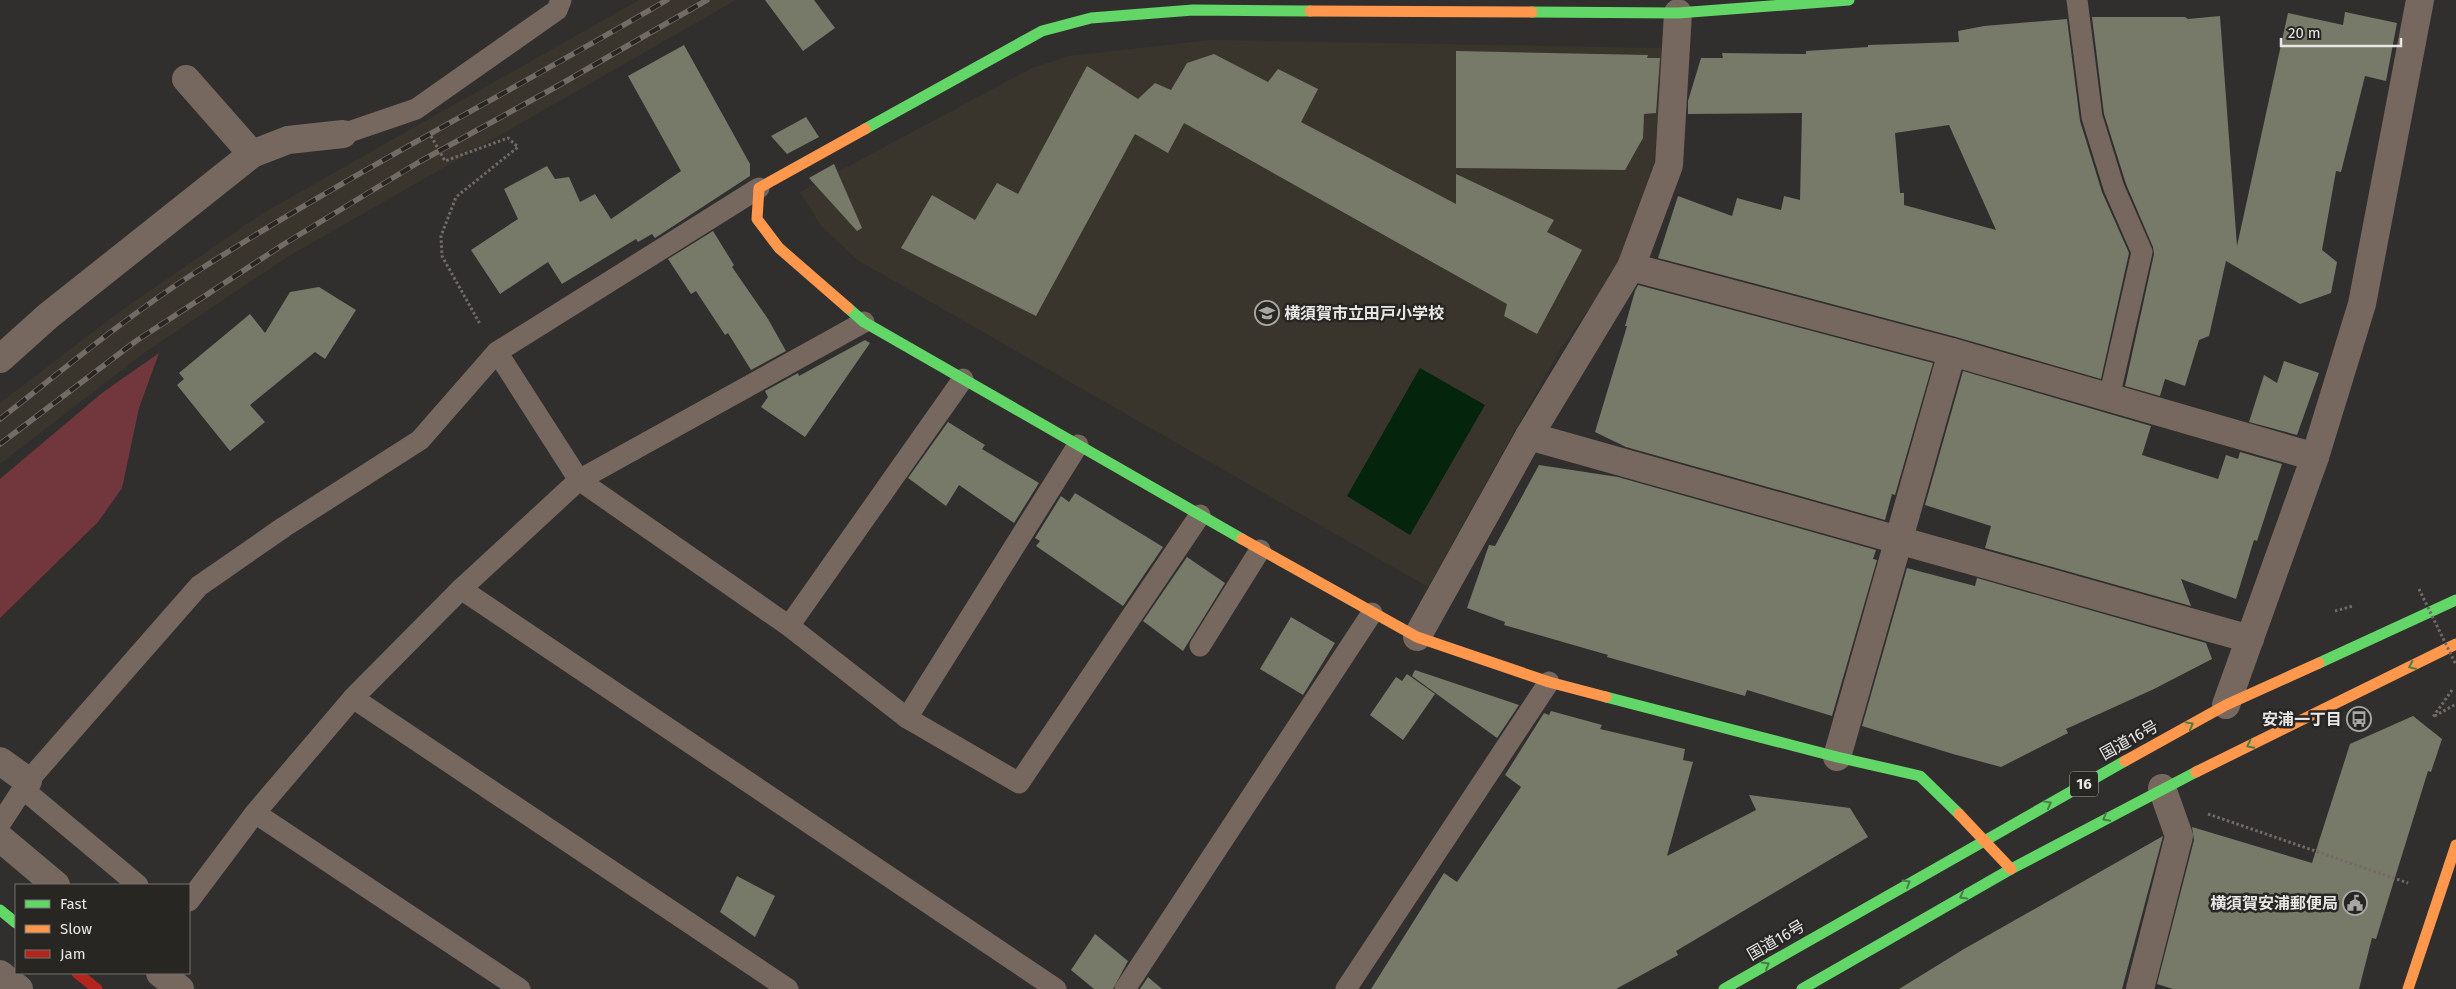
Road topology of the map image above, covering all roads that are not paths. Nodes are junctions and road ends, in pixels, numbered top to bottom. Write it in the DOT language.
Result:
graph roads {
  1 [pos="561,0"];
  2 [pos="1849,0"];
  3 [pos="2077,0"];
  4 [pos="2420,0"];
  5 [pos="1678,13"];
  6 [pos="186,79"];
  7 [pos="343,134"];
  8 [pos="252,154"];
  9 [pos="759,188"];
  10 [pos="1630,267"];
  11 [pos="864,322"];
  12 [pos="4,348"];
  13 [pos="497,352"];
  14 [pos="1952,352"];
  15 [pos="963,379"];
  16 [pos="2109,398"];
  17 [pos="1529,436"];
  18 [pos="1078,444"];
  19 [pos="2315,457"];
  20 [pos="579,480"];
  21 [pos="1200,515"];
  22 [pos="1898,540"];
  23 [pos="1260,550"];
  24 [pos="461,589"];
  25 [pos="2456,600"];
  26 [pos="1372,613"];
  27 [pos="789,626"];
  28 [pos="1417,637"];
  29 [pos="2250,639"];
  30 [pos="2456,644"];
  31 [pos="1200,646"];
  32 [pos="1549,682"];
  33 [pos="353,698"];
  34 [pos="2226,705"];
  35 [pos="907,718"];
  36 [pos="1837,757"];
  37 [pos="0,761"];
  38 [pos="26,785"];
  39 [pos="2162,788"];
  40 [pos="255,814"];
  41 [pos="0,824"];
  42 [pos="0,838"];
  43 [pos="1985,838"];
  44 [pos="2456,845"];
  45 [pos="2011,869"];
  46 [pos="55,884"];
  47 [pos="137,884"];
  48 [pos="190,900"];
  49 [pos="0,910"];
  50 [pos="15,922"];
  51 [pos="0,974"];
  52 [pos="78,974"];
  53 [pos="161,974"];
  54 [pos="19,989"];
  55 [pos="97,989"];
  56 [pos="180,989"];
  57 [pos="520,989"];
  58 [pos="788,989"];
  59 [pos="1056,989"];
  60 [pos="1125,989"];
  61 [pos="1346,989"];
  62 [pos="1724,989"];
  63 [pos="1802,989"];
  64 [pos="2140,989"];
  65 [pos="2408,989"];
  1 -- 7 [label="lane"];
  2 -- 5 [label="main road"];
  3 -- 16 [label="lane"];
  4 -- 19 [label="street"];
  5 -- 9 [label="main road"];
  5 -- 10 [label="street"];
  6 -- 8 [label="street"];
  7 -- 8 [label="street"];
  8 -- 12 [label="street"];
  9 -- 11 [label="main road"];
  9 -- 13 [label="lane"];
  10 -- 14 [label="street"];
  10 -- 17 [label="street"];
  11 -- 15 [label="main road"];
  11 -- 20 [label="lane"];
  13 -- 20 [label="lane"];
  13 -- 38 [label="lane"];
  14 -- 16 [label="street"];
  14 -- 22 [label="street"];
  15 -- 18 [label="main road"];
  15 -- 27 [label="lane"];
  16 -- 19 [label="street"];
  17 -- 22 [label="street"];
  17 -- 28 [label="street"];
  18 -- 21 [label="main road"];
  18 -- 35 [label="lane"];
  19 -- 29 [label="street"];
  20 -- 24 [label="lane"];
  20 -- 27 [label="lane"];
  21 -- 23 [label="main road"];
  21 -- 35 [label="lane"];
  22 -- 29 [label="street"];
  22 -- 36 [label="street"];
  23 -- 26 [label="main road"];
  23 -- 31 [label="lane"];
  24 -- 33 [label="lane"];
  24 -- 59 [label="lane"];
  25 -- 34 [label="main road, 国道16号 / 16"];
  26 -- 28 [label="main road"];
  26 -- 60 [label="lane"];
  27 -- 35 [label="lane"];
  28 -- 32 [label="main road"];
  29 -- 34 [label="street"];
  30 -- 39 [label="main road, 16, one-way"];
  32 -- 36 [label="main road"];
  32 -- 61 [label="lane"];
  33 -- 40 [label="lane"];
  33 -- 58 [label="lane"];
  43 -- 34 [label="main road, 国道16号 / 16, one-way"];
  36 -- 43 [label="main road"];
  37 -- 38 [label="street"];
  38 -- 41 [label="lane"];
  38 -- 47 [label="lane"];
  39 -- 45 [label="main road, 16, one-way"];
  39 -- 64 [label="street"];
  40 -- 48 [label="lane"];
  40 -- 57 [label="lane"];
  42 -- 46 [label="street"];
  43 -- 45 [label="main road"];
  62 -- 43 [label="main road, 国道16号 / 16, one-way"];
  44 -- 65 [label="main road"];
  45 -- 63 [label="main road, 16, one-way"];
  49 -- 50 [label="main road"];
  51 -- 54 [label="street"];
  52 -- 55 [label="main road"];
  53 -- 56 [label="street"];
}
